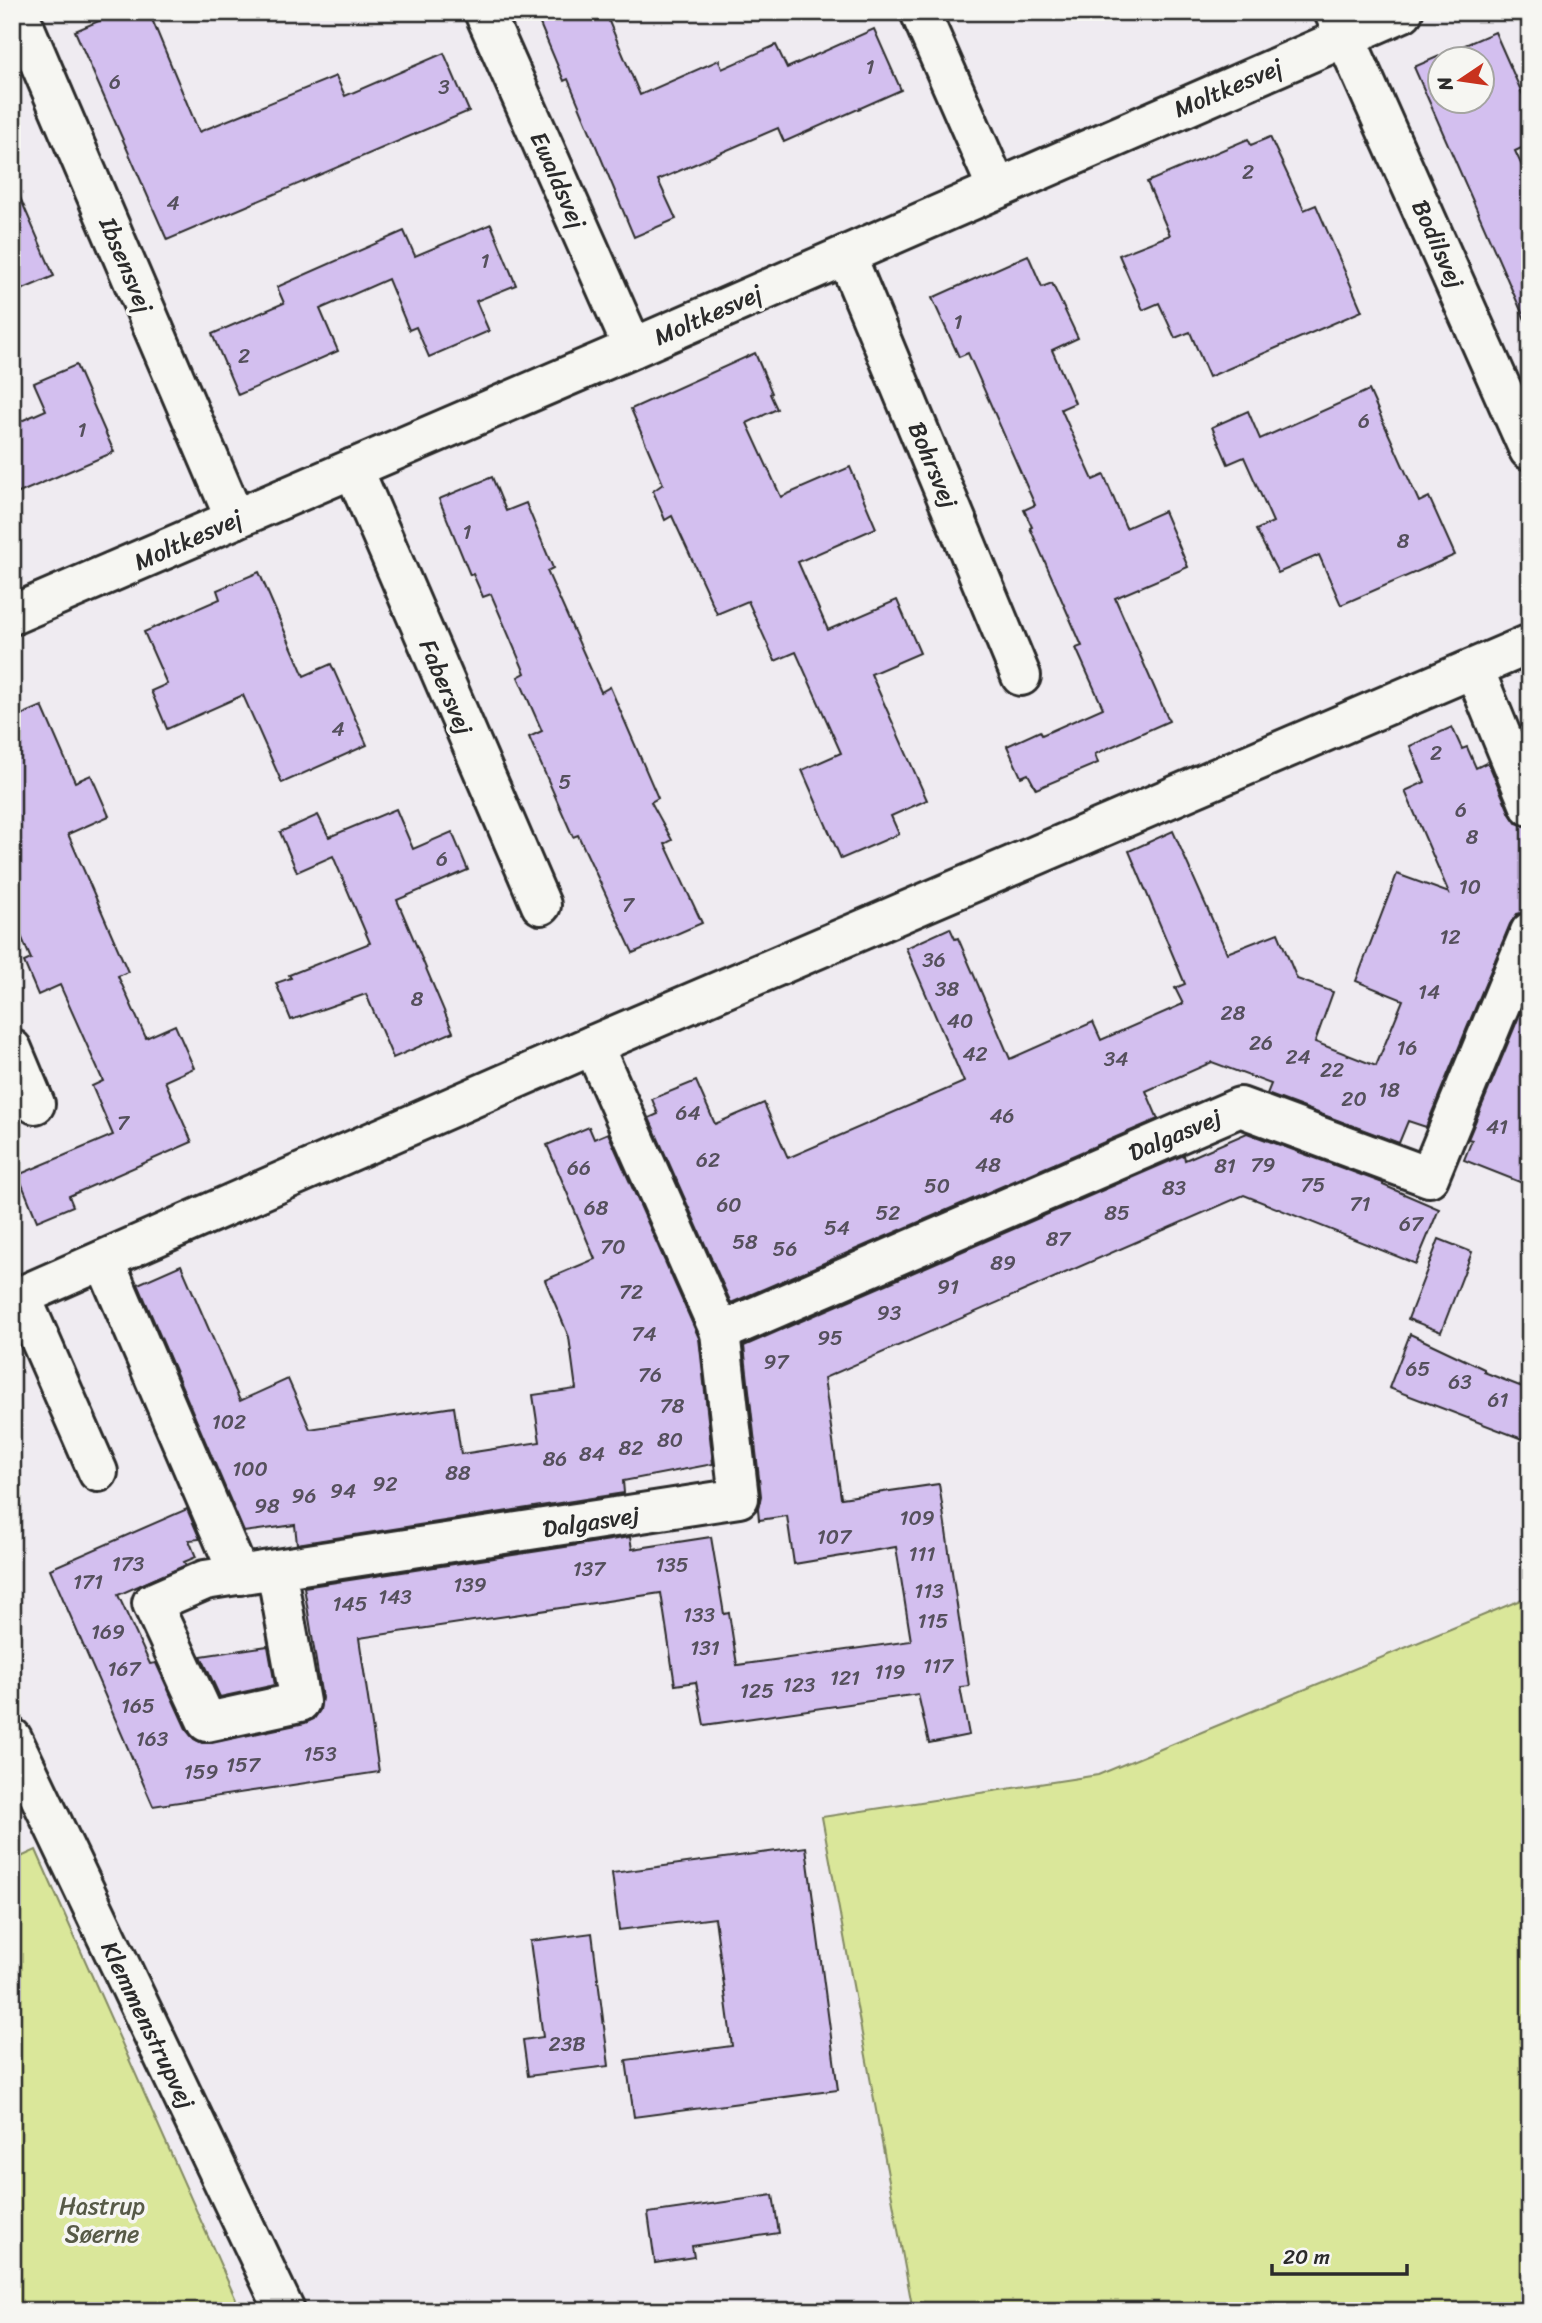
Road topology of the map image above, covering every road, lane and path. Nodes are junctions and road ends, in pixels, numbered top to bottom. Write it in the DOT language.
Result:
graph roads {
  1 [pos="18,12"];
  2 [pos="484,12"];
  3 [pos="920,12"];
  4 [pos="1403,12"];
  5 [pos="1340,25"];
  6 [pos="997,188"];
  7 [pos="846,255"];
  8 [pos="633,348"];
  9 [pos="1529,450"];
  10 [pos="353,468"];
  11 [pos="234,519"];
  12 [pos="12,615"];
  13 [pos="1530,644"];
  14 [pos="1474,669"];
  15 [pos="1021,676"];
  16 [pos="1530,806"];
  17 [pos="541,905"];
  18 [pos="1530,932"];
  19 [pos="593,1045"];
  20 [pos="12,1049"];
  21 [pos="35,1104"];
  22 [pos="104,1260"];
  23 [pos="17,1299"];
  24 [pos="720,1332"];
  25 [pos="98,1472"];
  26 [pos="276,1569"];
  27 [pos="239,1575"];
  28 [pos="12,1738"];
  29 [pos="285,2311"];
  1 -- 11 [label="street, Ibsensvej"];
  2 -- 8 [label="street, Ewaldsvej"];
  3 -- 6 [label="street"];
  4 -- 5 [label="street, Moltkesvej"];
  5 -- 6 [label="street, Moltkesvej"];
  5 -- 9 [label="street, Bodilsvej"];
  6 -- 7 [label="street, Moltkesvej"];
  7 -- 8 [label="street, Moltkesvej"];
  7 -- 15 [label="street, Bohrsvej"];
  8 -- 10 [label="street, Moltkesvej"];
  10 -- 11 [label="street, Moltkesvej"];
  10 -- 17 [label="street, Fabersvej"];
  11 -- 12 [label="street, Moltkesvej"];
  13 -- 14 [label="street"];
  14 -- 16 [label="street"];
  14 -- 19 [label="street"];
  18 -- 24 [label="street, Dalgasvej"];
  19 -- 22 [label="street"];
  19 -- 24 [label="street, Dalgasvej"];
  20 -- 21 [label="street"];
  22 -- 23 [label="street"];
  22 -- 27 [label="street"];
  23 -- 25 [label="street"];
  24 -- 26 [label="street, Dalgasvej"];
  26 -- 27 [label="street, Dalgasvej"];
  26 -- 27 [label="street, Dalgasvej"];
  28 -- 29 [label="street, Klemmenstrupvej"];
}
